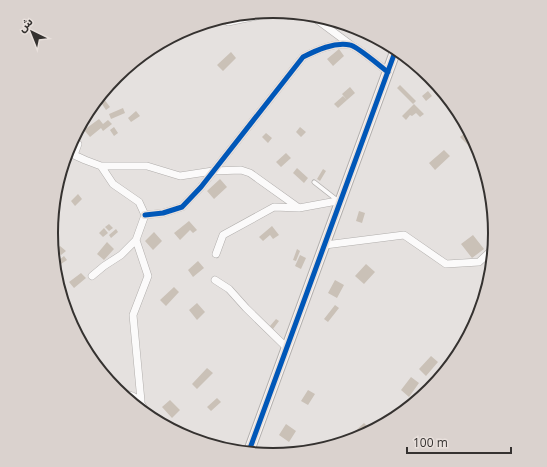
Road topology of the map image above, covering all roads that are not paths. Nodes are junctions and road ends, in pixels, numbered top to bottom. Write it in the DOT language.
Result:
graph roads {
  1 [pos="320,23"];
  2 [pos="351,45"];
  3 [pos="394,55"];
  4 [pos="388,72"];
  5 [pos="77,144"];
  6 [pos="101,166"];
  7 [pos="213,172"];
  8 [pos="314,182"];
  9 [pos="338,202"];
  10 [pos="299,208"];
  11 [pos="145,215"];
  12 [pos="136,240"];
  13 [pos="325,245"];
  14 [pos="488,253"];
  15 [pos="216,254"];
  16 [pos="92,276"];
  17 [pos="215,280"];
  18 [pos="287,348"];
  19 [pos="130,395"];
  20 [pos="140,401"];
  21 [pos="250,448"];
  1 -- 2 [label="street"];
  2 -- 4 [label="street"];
  2 -- 7 [label="street"];
  3 -- 4 [label="street"];
  4 -- 9 [label="street"];
  5 -- 6 [label="street"];
  6 -- 7 [label="street"];
  6 -- 11 [label="street"];
  7 -- 10 [label="street"];
  7 -- 11 [label="street"];
  8 -- 9 [label="lane"];
  9 -- 10 [label="street"];
  9 -- 13 [label="street"];
  10 -- 15 [label="street"];
  11 -- 12 [label="street"];
  12 -- 16 [label="street"];
  12 -- 20 [label="street"];
  13 -- 14 [label="street"];
  13 -- 18 [label="street"];
  17 -- 18 [label="street"];
  18 -- 21 [label="street"];
  19 -- 20 [label="street"];
}
